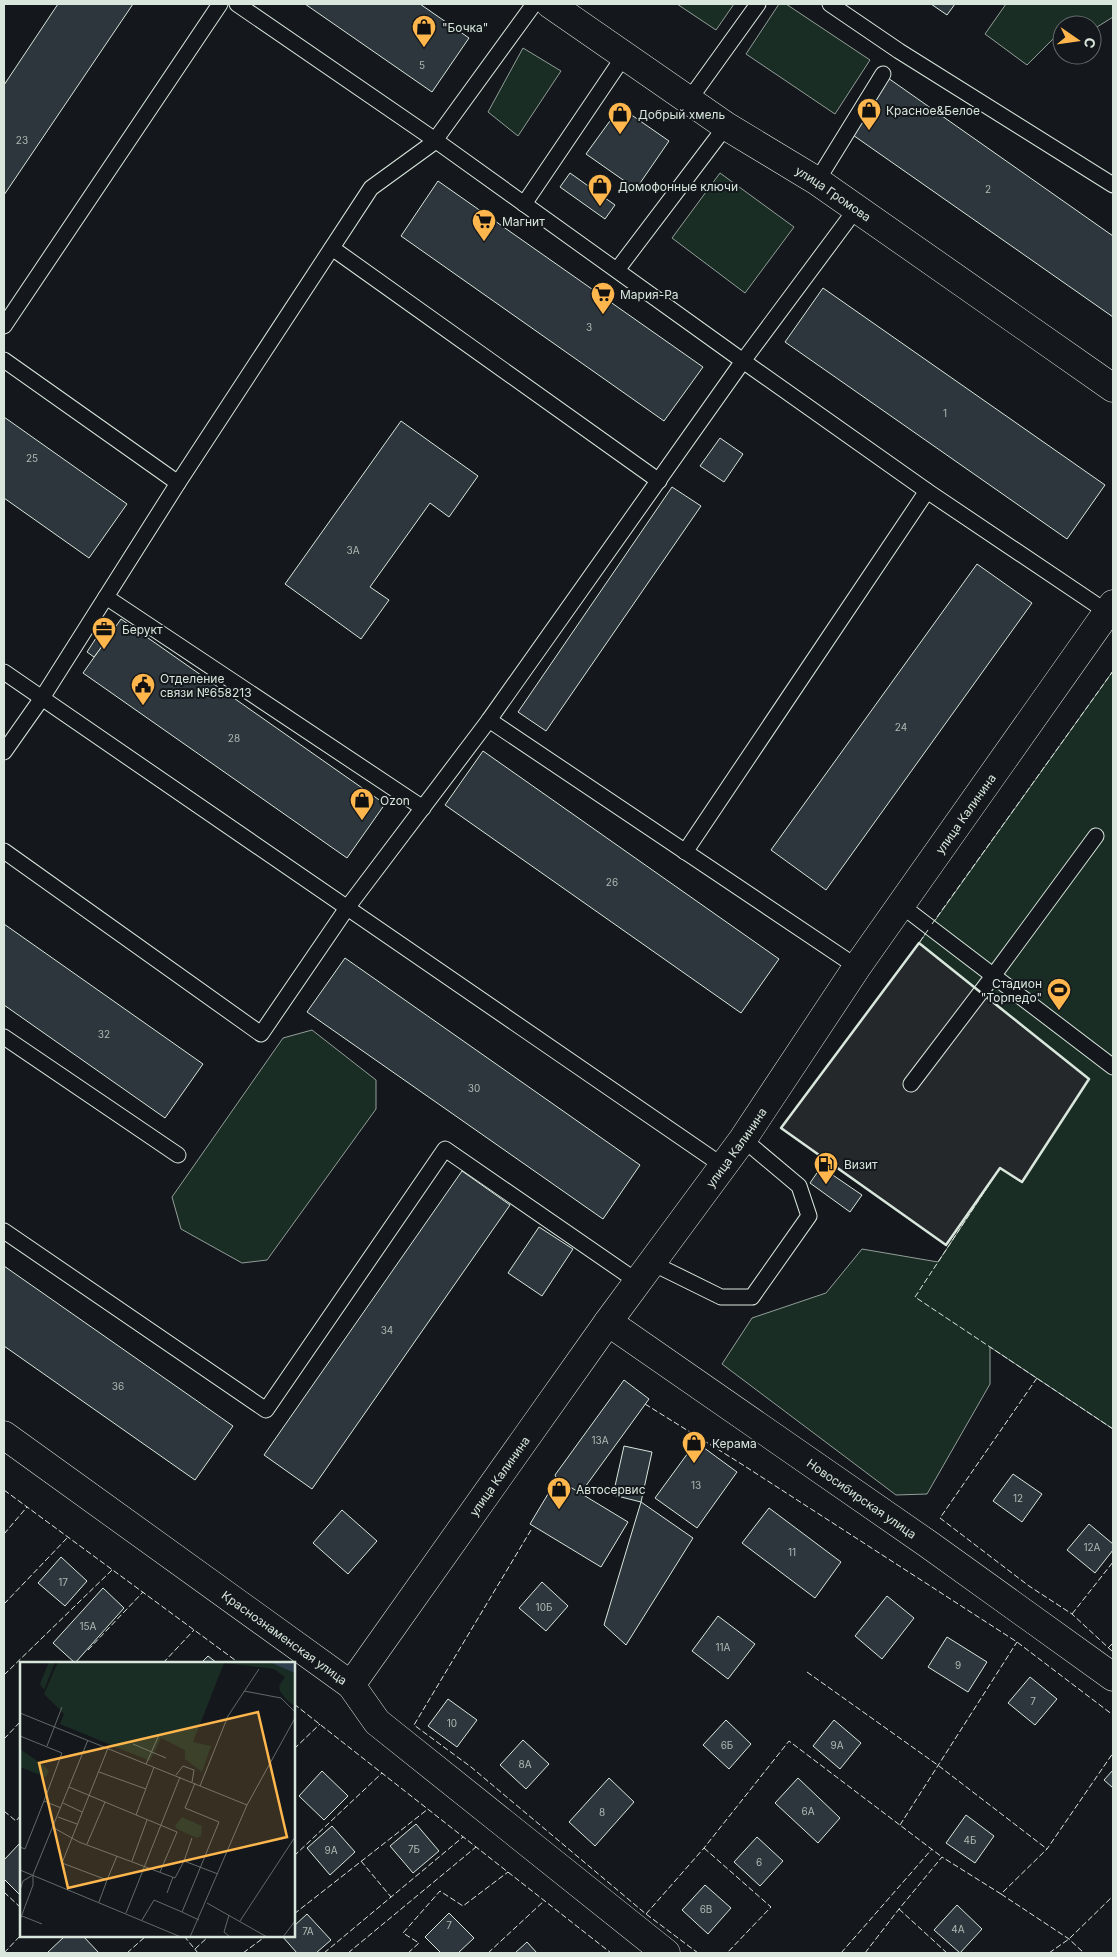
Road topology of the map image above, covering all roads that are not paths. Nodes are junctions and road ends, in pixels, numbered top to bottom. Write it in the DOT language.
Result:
graph roads {
  1 [pos="220,4"];
  2 [pos="237,4"];
  3 [pos="534,4"];
  4 [pos="550,4"];
  5 [pos="758,4"];
  6 [pos="830,4"];
  7 [pos="624,56"];
  8 [pos="883,74"];
  9 [pos="689,100"];
  10 [pos="726,126"];
  11 [pos="435,140"];
  12 [pos="817,181"];
  13 [pos="1113,185"];
  14 [pos="524,204"];
  15 [pos="856,208"];
  16 [pos="332,248"];
  17 [pos="617,270"];
  18 [pos="4,326"];
  19 [pos="4,360"];
  20 [pos="743,361"];
  21 [pos="1113,388"];
  22 [pos="659,481"];
  23 [pos="178,483"];
  24 [pos="927,491"];
  25 [pos="106,597"];
  26 [pos="1110,608"];
  27 [pos="4,672"];
  28 [pos="42,698"];
  29 [pos="489,720"];
  30 [pos="4,752"];
  31 [pos="423,808"];
  32 [pos="1096,836"];
  33 [pos="4,852"];
  34 [pos="685,852"];
  35 [pos="902,906"];
  36 [pos="347,908"];
  37 [pos="857,967"];
  38 [pos="993,976"];
  39 [pos="4,1037"];
  40 [pos="1113,1067"];
  41 [pos="911,1084"];
  42 [pos="743,1139"];
  43 [pos="178,1155"];
  44 [pos="723,1166"];
  45 [pos="4,1231"];
  46 [pos="645,1273"];
  47 [pos="608,1322"];
  48 [pos="4,1435"];
  49 [pos="1113,1677"];
  50 [pos="351,1685"];
  51 [pos="666,1953"];
  1 -- 18 [label="lane"];
  2 -- 11 [label="lane"];
  3 -- 11 [label="lane"];
  4 -- 7 [label="street, улица Громова"];
  5 -- 9 [label="lane"];
  6 -- 13 [label="lane"];
  7 -- 9 [label="street, улица Громова"];
  7 -- 14 [label="lane"];
  8 -- 12 [label="lane"];
  9 -- 10 [label="street, улица Громова"];
  10 -- 12 [label="street, улица Громова"];
  10 -- 17 [label="lane"];
  11 -- 14 [label="lane"];
  11 -- 16 [label="lane"];
  12 -- 15 [label="street, улица Громова"];
  14 -- 17 [label="lane"];
  15 -- 20 [label="lane"];
  15 -- 21 [label="street, улица Громова"];
  16 -- 22 [label="lane"];
  16 -- 23 [label="lane"];
  17 -- 20 [label="lane"];
  19 -- 23 [label="lane"];
  20 -- 22 [label="lane"];
  20 -- 24 [label="lane"];
  22 -- 29 [label="lane"];
  23 -- 25 [label="lane"];
  24 -- 26 [label="lane"];
  24 -- 34 [label="lane"];
  25 -- 28 [label="lane"];
  25 -- 31 [label="lane"];
  26 -- 35 [label="street, улица Калинина"];
  27 -- 28 [label="lane"];
  28 -- 30 [label="lane"];
  28 -- 36 [label="lane"];
  29 -- 31 [label="lane"];
  29 -- 34 [label="lane"];
  31 -- 36 [label="lane"];
  32 -- 38 [label="lane"];
  33 -- 36 [label="lane"];
  34 -- 37 [label="lane"];
  35 -- 37 [label="street, улица Калинина"];
  35 -- 38 [label="lane"];
  36 -- 44 [label="lane"];
  37 -- 42 [label="street, улица Калинина"];
  38 -- 40 [label="lane"];
  38 -- 41 [label="lane"];
  39 -- 43 [label="lane"];
  42 -- 44 [label="street, улица Калинина"];
  42 -- 46 [label="lane"];
  44 -- 46 [label="street, улица Калинина"];
  45 -- 46 [label="lane"];
  46 -- 47 [label="street, улица Калинина"];
  47 -- 49 [label="street, Новосибирская улица"];
  47 -- 50 [label="street, улица Калинина"];
  48 -- 50 [label="street, Краснознаменская улица"];
  50 -- 51 [label="street, Краснознаменская улица"];
}
